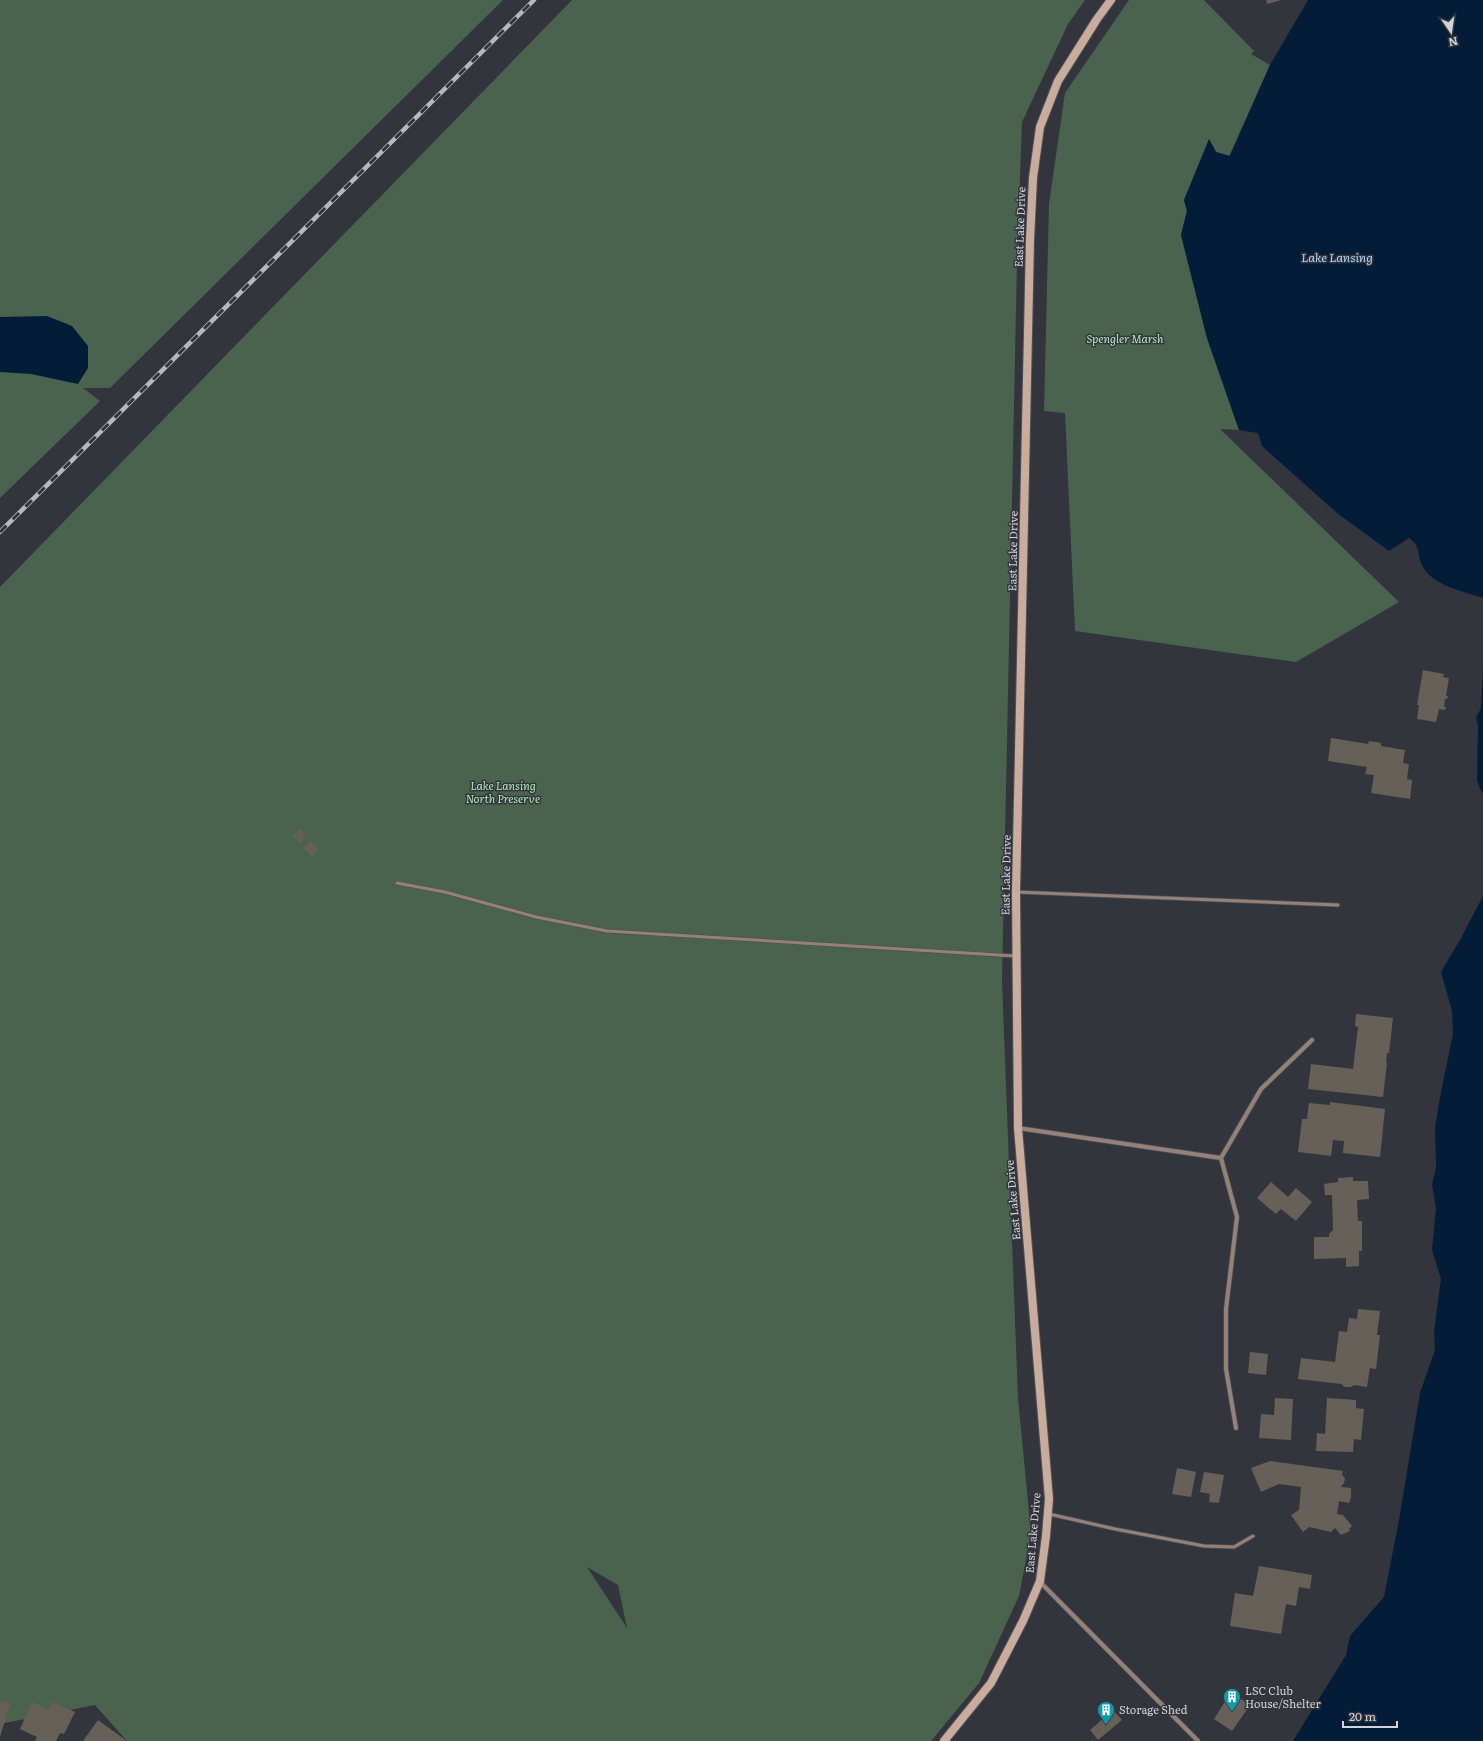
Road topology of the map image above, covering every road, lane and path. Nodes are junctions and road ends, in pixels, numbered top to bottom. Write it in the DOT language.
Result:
graph roads {
  1 [pos="1111,0"];
  2 [pos="397,883"];
  3 [pos="1016,892"];
  4 [pos="1338,905"];
  5 [pos="1017,956"];
  6 [pos="1312,1040"];
  7 [pos="1018,1128"];
  8 [pos="1221,1158"];
  9 [pos="1236,1428"];
  10 [pos="1048,1514"];
  11 [pos="1252,1536"];
  12 [pos="1040,1582"];
  13 [pos="944,1741"];
  14 [pos="1198,1741"];
  1 -- 3 [label="street, East Lake Drive"];
  2 -- 5 [label="lane"];
  3 -- 4 [label="lane"];
  3 -- 5 [label="street, East Lake Drive"];
  5 -- 7 [label="street, East Lake Drive"];
  6 -- 8 [label="street"];
  7 -- 8 [label="street"];
  7 -- 10 [label="street, East Lake Drive"];
  8 -- 9 [label="street"];
  10 -- 11 [label="lane"];
  10 -- 12 [label="street, East Lake Drive"];
  12 -- 13 [label="street, East Lake Drive"];
  12 -- 14 [label="street"];
}
